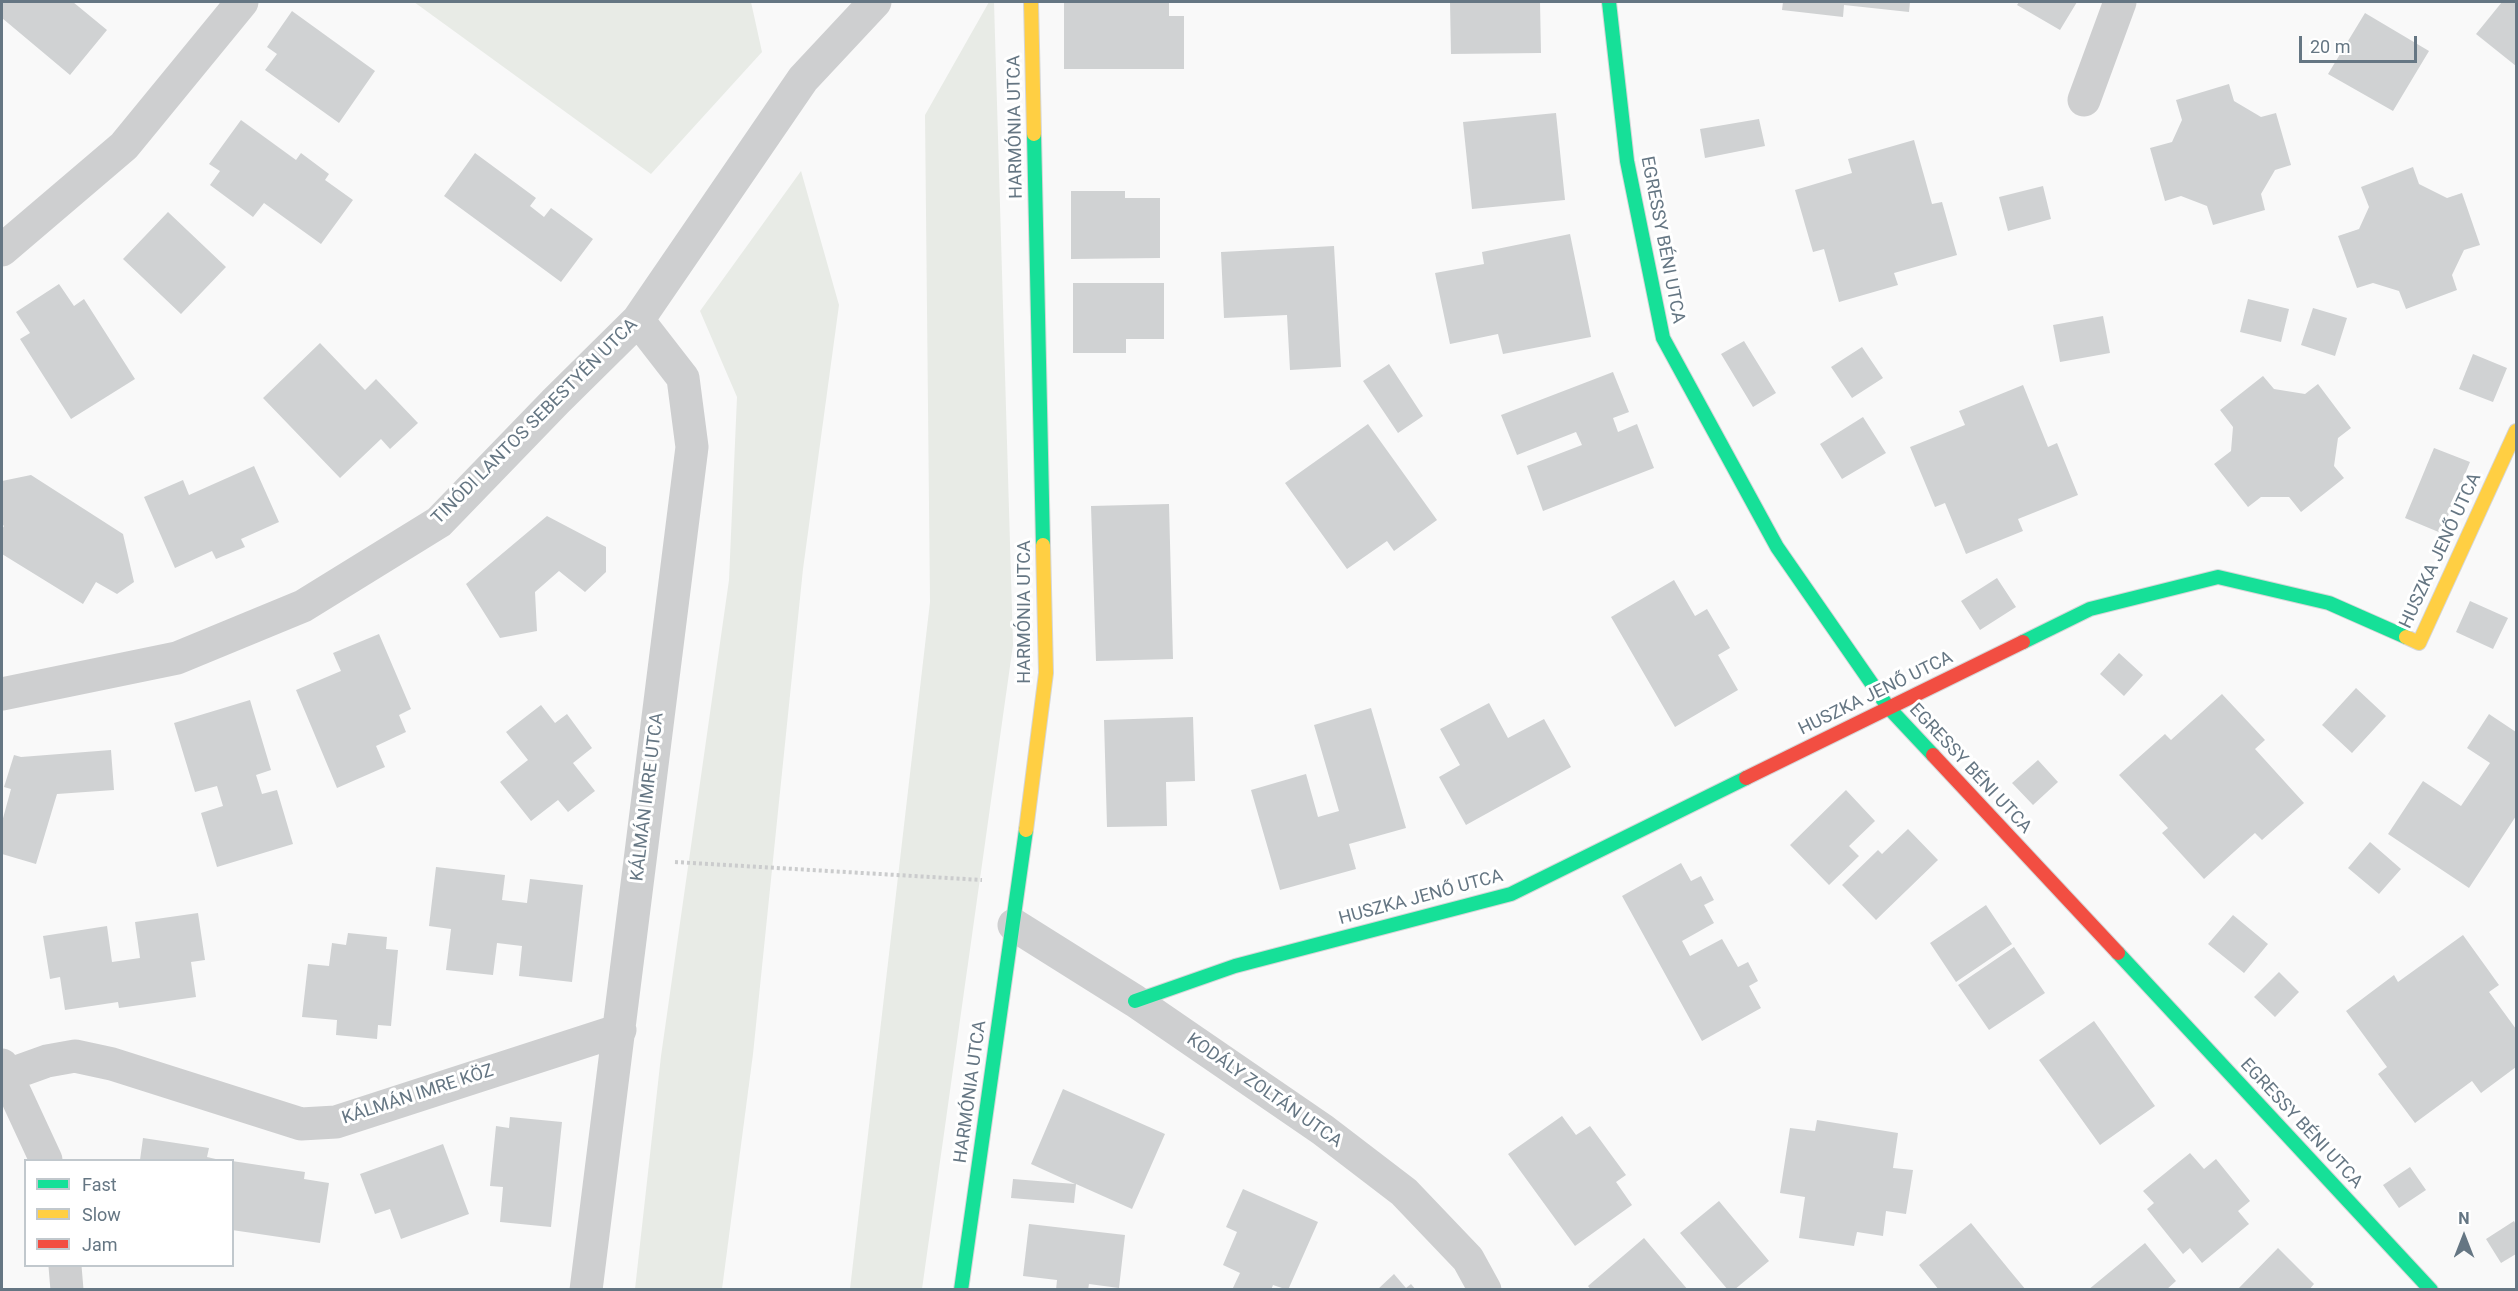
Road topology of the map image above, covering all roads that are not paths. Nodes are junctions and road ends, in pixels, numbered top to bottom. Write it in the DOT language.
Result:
graph roads {
  1 [pos="242,2"];
  2 [pos="875,2"];
  3 [pos="1031,2"];
  4 [pos="1609,2"];
  5 [pos="2120,2"];
  6 [pos="2084,100"];
  7 [pos="2,250"];
  8 [pos="638,320"];
  9 [pos="2517,431"];
  10 [pos="2,694"];
  11 [pos="1888,707"];
  12 [pos="1014,925"];
  13 [pos="1135,1001"];
  14 [pos="620,1030"];
  15 [pos="5,1070"];
  16 [pos="45,1159"];
  17 [pos="65,1267"];
  18 [pos="68,1290"];
  19 [pos="586,1290"];
  20 [pos="961,1290"];
  21 [pos="1485,1290"];
  22 [pos="2430,1290"];
  1 -- 7 [label="street"];
  2 -- 8 [label="street, TINÓDI LANTOS SEBESTYÉN UTCA"];
  3 -- 12 [label="street, HARMÓNIA UTCA"];
  4 -- 11 [label="street, EGRESSY BÉNI UTCA"];
  5 -- 6 [label="street"];
  8 -- 10 [label="street, TINÓDI LANTOS SEBESTYÉN UTCA"];
  8 -- 14 [label="street, KÁLMÁN IMRE UTCA"];
  9 -- 11 [label="street, HUSZKA JENŐ UTCA"];
  11 -- 13 [label="street, HUSZKA JENŐ UTCA"];
  11 -- 22 [label="street, EGRESSY BÉNI UTCA"];
  12 -- 13 [label="street, KODÁLY ZOLTÁN UTCA"];
  12 -- 20 [label="street, HARMÓNIA UTCA"];
  13 -- 21 [label="street, KODÁLY ZOLTÁN UTCA"];
  14 -- 15 [label="street, KÁLMÁN IMRE KÖZ"];
  14 -- 19 [label="street, KÁLMÁN IMRE UTCA"];
  15 -- 16 [label="street"];
  17 -- 18 [label="street"];
}
